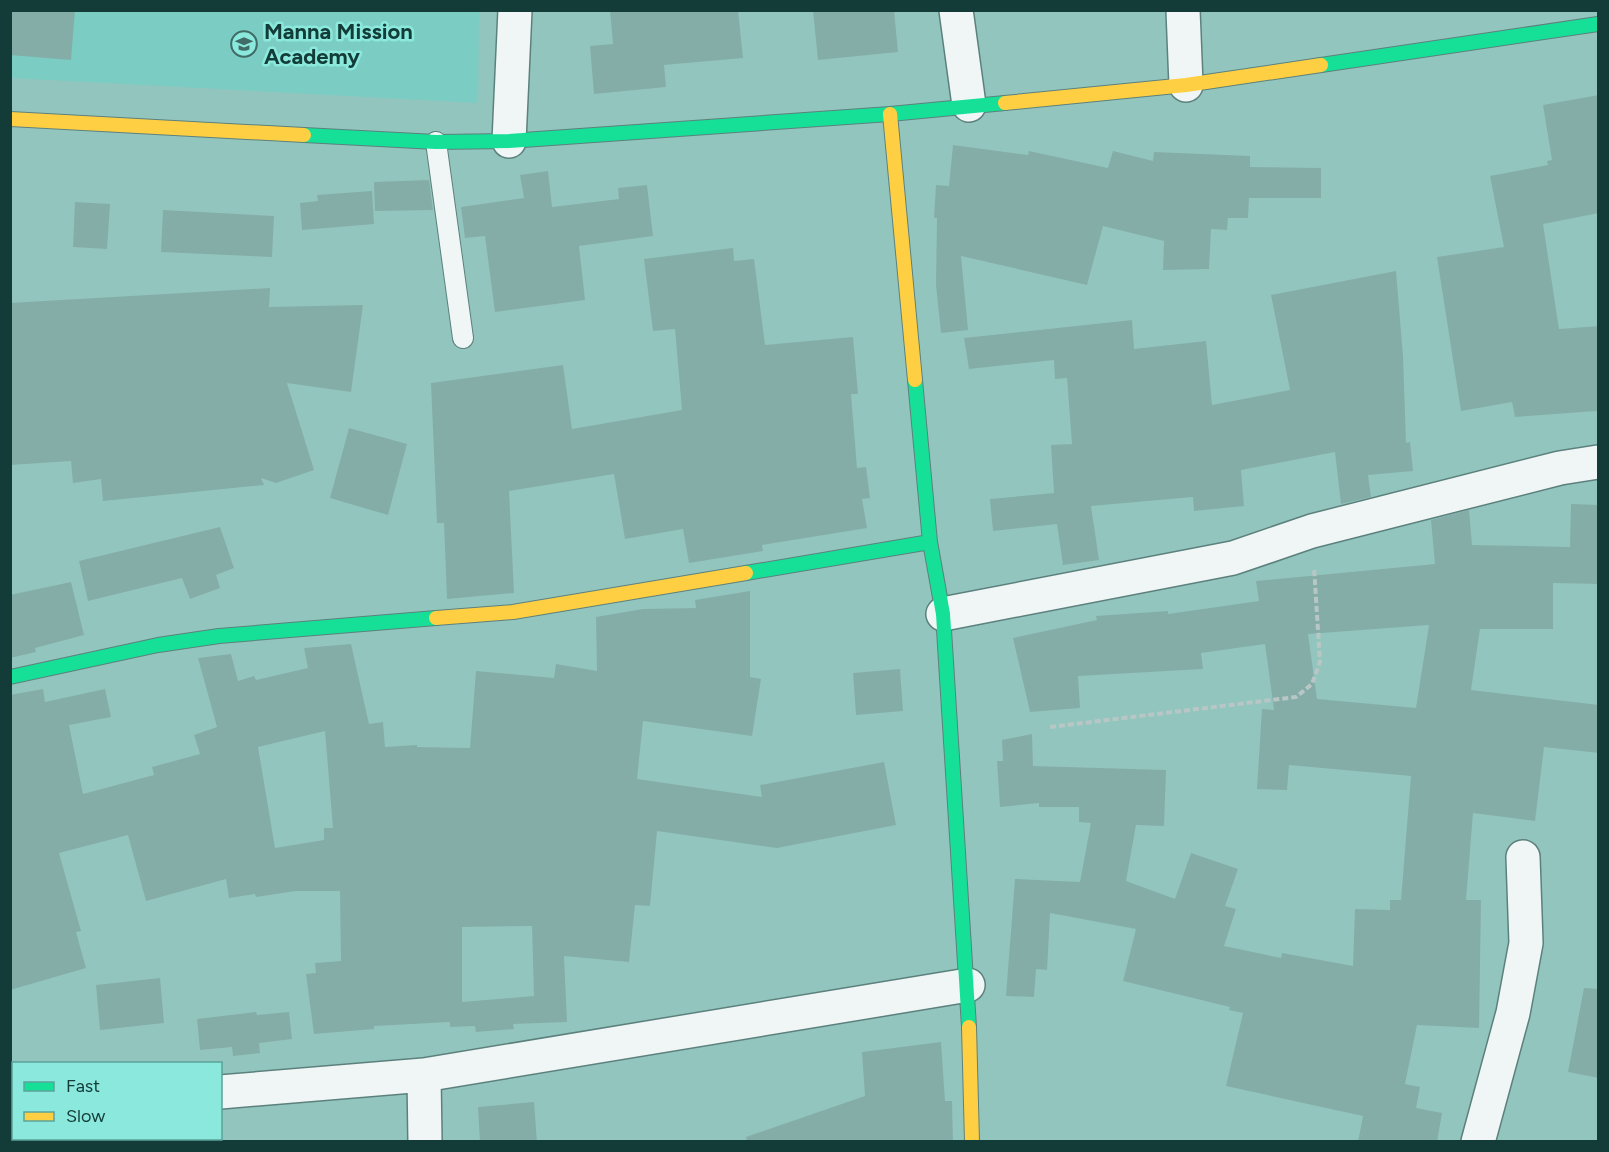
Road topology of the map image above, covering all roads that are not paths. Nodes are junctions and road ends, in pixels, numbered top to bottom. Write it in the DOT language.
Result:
graph roads {
  1 [pos="515,10"];
  2 [pos="957,10"];
  3 [pos="1183,10"];
  4 [pos="1599,24"];
  5 [pos="1186,85"];
  6 [pos="969,105"];
  7 [pos="890,114"];
  8 [pos="10,119"];
  9 [pos="509,141"];
  10 [pos="436,142"];
  11 [pos="463,338"];
  12 [pos="1599,462"];
  13 [pos="930,542"];
  14 [pos="943,614"];
  15 [pos="10,676"];
  16 [pos="1523,857"];
  17 [pos="968,985"];
  18 [pos="424,1075"];
  19 [pos="222,1092"];
  20 [pos="425,1142"];
  21 [pos="972,1142"];
  22 [pos="1478,1142"];
  1 -- 9 [label="street"];
  2 -- 6 [label="street"];
  3 -- 5 [label="street"];
  4 -- 5 [label="street"];
  5 -- 6 [label="street"];
  6 -- 7 [label="street"];
  7 -- 9 [label="street"];
  7 -- 13 [label="street"];
  8 -- 10 [label="street"];
  9 -- 10 [label="street"];
  10 -- 11 [label="lane"];
  12 -- 14 [label="street"];
  13 -- 14 [label="street"];
  13 -- 15 [label="street"];
  14 -- 17 [label="street"];
  16 -- 22 [label="street"];
  17 -- 18 [label="street"];
  17 -- 21 [label="street"];
  18 -- 19 [label="street"];
  18 -- 20 [label="street"];
}
